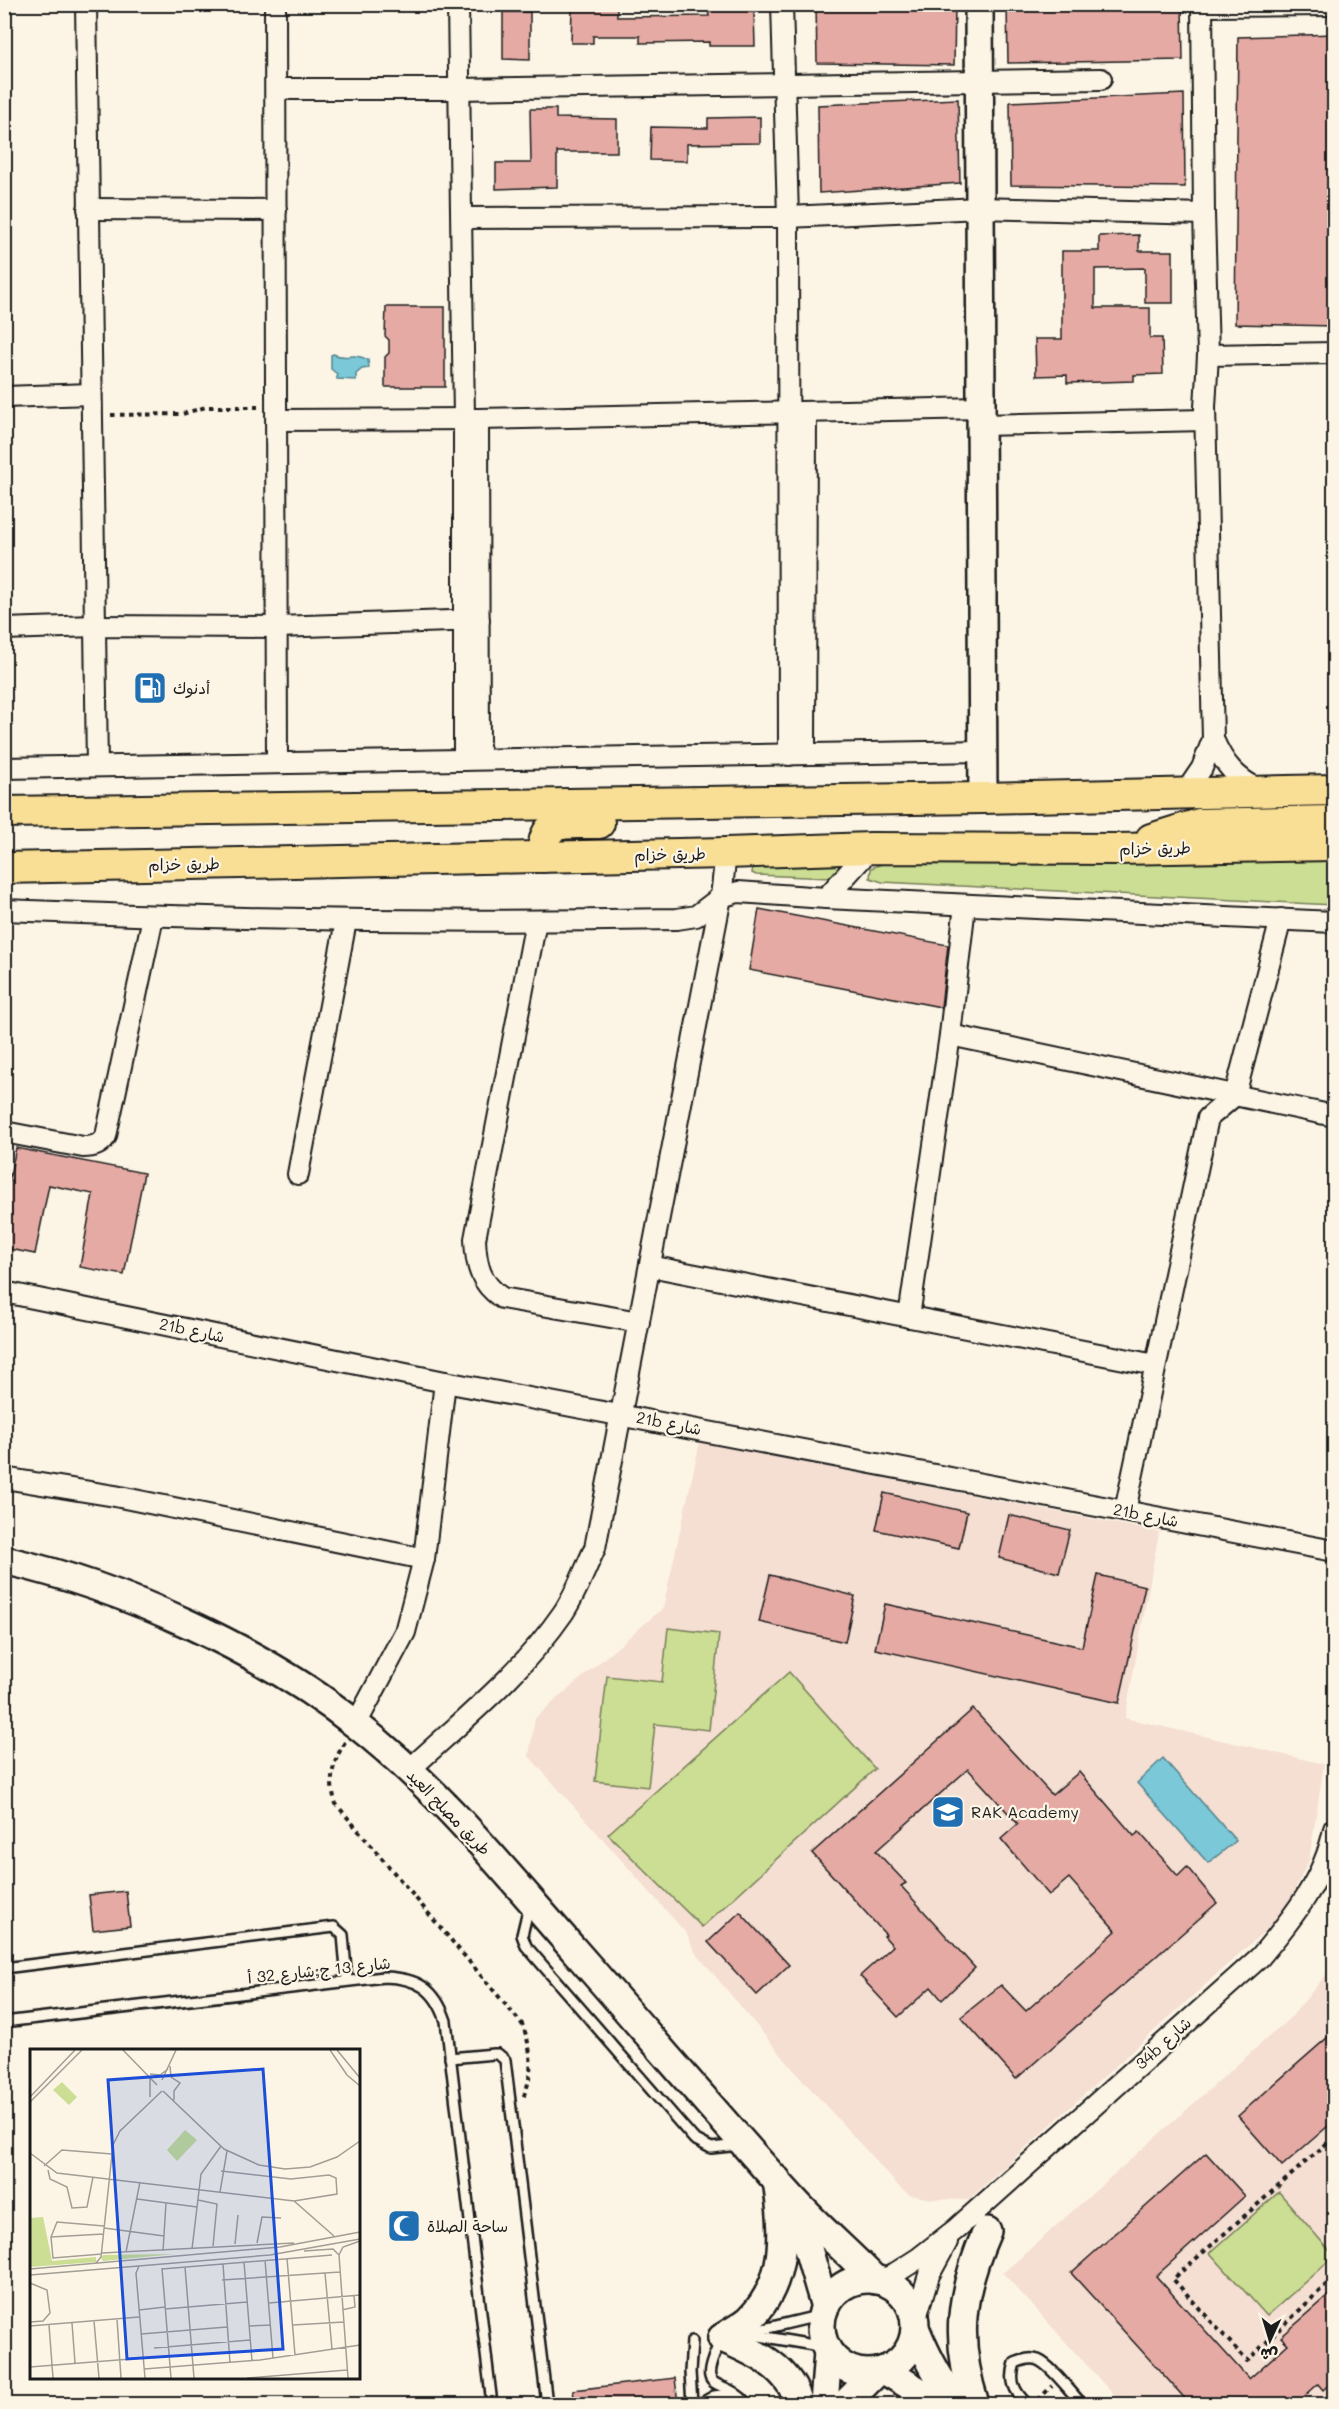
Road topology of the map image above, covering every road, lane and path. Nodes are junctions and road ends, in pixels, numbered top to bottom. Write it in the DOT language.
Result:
graph roads {
  1 [pos="86,4"];
  2 [pos="275,4"];
  3 [pos="458,4"];
  4 [pos="782,4"];
  5 [pos="979,4"];
  6 [pos="1202,5"];
  7 [pos="1335,5"];
  8 [pos="1101,79"];
  9 [pos="980,81"];
  10 [pos="784,84"];
  11 [pos="459,88"];
  12 [pos="276,89"];
  13 [pos="980,208"];
  14 [pos="88,209"];
  15 [pos="276,210"];
  16 [pos="1204,214"];
  17 [pos="788,217"];
  18 [pos="462,218"];
  19 [pos="1335,353"];
  20 [pos="1208,355"];
  21 [pos="91,394"];
  22 [pos="4,397"];
  23 [pos="797,412"];
  24 [pos="277,413"];
  25 [pos="92,415"];
  26 [pos="981,416"];
  27 [pos="471,419"];
  28 [pos="1205,420"];
  29 [pos="471,620"];
  30 [pos="95,626"];
  31 [pos="277,627"];
  32 [pos="4,629"];
  33 [pos="1213,739"];
  34 [pos="983,751"];
  35 [pos="797,754"];
  36 [pos="472,760"];
  37 [pos="277,762"];
  38 [pos="98,766"];
  39 [pos="4,768"];
  40 [pos="1335,790"];
  41 [pos="1262,791"];
  42 [pos="1185,793"];
  43 [pos="983,798"];
  44 [pos="699,801"];
  45 [pos="4,812"];
  46 [pos="1335,821"];
  47 [pos="1335,845"];
  48 [pos="871,848"];
  49 [pos="1117,849"];
  50 [pos="726,853"];
  51 [pos="543,857"];
  52 [pos="4,868"];
  53 [pos="722,897"];
  54 [pos="826,898"];
  55 [pos="965,905"];
  56 [pos="4,910"];
  57 [pos="153,916"];
  58 [pos="1281,919"];
  59 [pos="346,921"];
  60 [pos="536,921"];
  61 [pos="1335,922"];
  62 [pos="950,1035"];
  63 [pos="1235,1095"];
  64 [pos="1335,1116"];
  65 [pos="4,1132"];
  66 [pos="298,1174"];
  67 [pos="650,1266"];
  68 [pos="4,1292"];
  69 [pos="909,1317"];
  70 [pos="639,1322"];
  71 [pos="1155,1365"];
  72 [pos="445,1382"];
  73 [pos="621,1414"];
  74 [pos="4,1478"];
  75 [pos="1125,1511"];
  76 [pos="1335,1551"];
  77 [pos="424,1559"];
  78 [pos="4,1560"];
  79 [pos="356,1724"];
  80 [pos="409,1770"];
  81 [pos="1335,1828"];
  82 [pos="4,1968"];
  83 [pos="346,1980"];
  84 [pos="4,2022"];
  85 [pos="450,2058"];
  86 [pos="512,2117"];
  87 [pos="1335,2137"];
  88 [pos="785,2190"];
  89 [pos="955,2230"];
  90 [pos="987,2231"];
  91 [pos="1335,2277"];
  92 [pos="879,2280"];
  93 [pos="823,2311"];
  94 [pos="915,2325"];
  95 [pos="722,2338"];
  96 [pos="692,2341"];
  97 [pos="827,2349"];
  98 [pos="880,2371"];
  99 [pos="1059,2380"];
  100 [pos="733,2394"];
  101 [pos="492,2404"];
  102 [pos="547,2404"];
  103 [pos="693,2404"];
  104 [pos="700,2404"];
  105 [pos="747,2404"];
  106 [pos="799,2404"];
  107 [pos="824,2404"];
  108 [pos="845,2404"];
  109 [pos="940,2404"];
  110 [pos="958,2404"];
  111 [pos="975,2404"];
  112 [pos="1027,2404"];
  113 [pos="1034,2404"];
  114 [pos="1082,2404"];
  1 -- 14 [label="street"];
  2 -- 12 [label="street"];
  3 -- 11 [label="street"];
  4 -- 10 [label="street"];
  5 -- 9 [label="street"];
  6 -- 7 [label="street"];
  6 -- 16 [label="street"];
  8 -- 9 [label="street"];
  9 -- 10 [label="street"];
  9 -- 13 [label="street"];
  10 -- 11 [label="street"];
  10 -- 17 [label="street"];
  11 -- 12 [label="street"];
  11 -- 18 [label="street"];
  12 -- 15 [label="street"];
  13 -- 16 [label="street"];
  13 -- 17 [label="street"];
  13 -- 26 [label="street"];
  14 -- 15 [label="street"];
  14 -- 21 [label="street"];
  15 -- 24 [label="street"];
  16 -- 20 [label="street"];
  17 -- 18 [label="street"];
  17 -- 23 [label="street"];
  18 -- 27 [label="street"];
  19 -- 20 [label="street"];
  20 -- 28 [label="street"];
  21 -- 22 [label="street"];
  21 -- 25 [label="street"];
  23 -- 26 [label="street"];
  23 -- 27 [label="street"];
  23 -- 35 [label="street"];
  24 -- 25 [label="path"];
  24 -- 27 [label="street"];
  24 -- 31 [label="street"];
  25 -- 30 [label="street"];
  26 -- 28 [label="street"];
  26 -- 34 [label="street"];
  27 -- 29 [label="street"];
  28 -- 33 [label="street"];
  29 -- 31 [label="street"];
  29 -- 36 [label="street"];
  30 -- 31 [label="street"];
  30 -- 32 [label="street"];
  30 -- 38 [label="street"];
  31 -- 37 [label="street"];
  33 -- 41 [label="street"];
  33 -- 42 [label="street"];
  34 -- 35 [label="street"];
  34 -- 43 [label="street"];
  35 -- 36 [label="street"];
  36 -- 37 [label="street"];
  37 -- 38 [label="street"];
  38 -- 39 [label="street"];
  40 -- 41 [label="main road"];
  41 -- 42 [label="main road"];
  42 -- 43 [label="main road"];
  43 -- 44 [label="main road"];
  44 -- 45 [label="main road"];
  44 -- 51 [label="main road"];
  46 -- 49 [label="main road"];
  47 -- 49 [label="main road, طريق خزام"];
  48 -- 49 [label="main road, طريق خزام"];
  48 -- 50 [label="main road, طريق خزام"];
  48 -- 54 [label="street"];
  50 -- 51 [label="main road, طريق خزام"];
  50 -- 53 [label="street"];
  51 -- 52 [label="main road, طريق خزام"];
  53 -- 54 [label="street"];
  53 -- 60 [label="street"];
  53 -- 67 [label="street"];
  54 -- 55 [label="street"];
  55 -- 58 [label="street"];
  55 -- 62 [label="street"];
  56 -- 57 [label="street"];
  57 -- 59 [label="street"];
  57 -- 65 [label="street"];
  58 -- 61 [label="street"];
  58 -- 63 [label="street"];
  59 -- 60 [label="street"];
  59 -- 66 [label="street"];
  60 -- 70 [label="street"];
  62 -- 63 [label="street"];
  62 -- 69 [label="street"];
  63 -- 64 [label="street"];
  63 -- 71 [label="street"];
  67 -- 69 [label="street"];
  67 -- 70 [label="street"];
  68 -- 72 [label="street, 21b شارع"];
  69 -- 71 [label="street"];
  70 -- 73 [label="street"];
  71 -- 75 [label="street"];
  72 -- 73 [label="street, 21b شارع"];
  72 -- 77 [label="street"];
  73 -- 75 [label="street, 21b شارع"];
  73 -- 80 [label="street"];
  74 -- 77 [label="street"];
  75 -- 76 [label="street, 21b شارع"];
  77 -- 79 [label="street"];
  78 -- 79 [label="street, طريق مصلح العيد"];
  79 -- 80 [label="street, طريق مصلح العيد"];
  79 -- 86 [label="path"];
  80 -- 88 [label="street, طريق مصلح العيد"];
  81 -- 89 [label="street, 34b شارع"];
  82 -- 83 [label="lane"];
  83 -- 84 [label="lane, شارع 13 ج;شارع 32 أ"];
  83 -- 85 [label="lane, شارع 13 ج;شارع 32 أ"];
  85 -- 86 [label="lane"];
  85 -- 101 [label="lane, شارع 13 ج;شارع 32 أ"];
  86 -- 102 [label="lane"];
  87 -- 91 [label="path"];
  88 -- 92 [label="street, طريق مصلح العيد"];
  88 -- 93 [label="street, طريق مصلح العيد"];
  88 -- 95 [label="street"];
  89 -- 92 [label="street, 34b شارع"];
  89 -- 94 [label="street, 34b شارع"];
  90 -- 111 [label="street"];
  92 -- 93 [label="street"];
  92 -- 94 [label="street"];
  93 -- 95 [label="lane"];
  93 -- 97 [label="street"];
  94 -- 98 [label="street"];
  94 -- 110 [label="street"];
  95 -- 97 [label="lane"];
  95 -- 100 [label="lane"];
  95 -- 106 [label="street"];
  96 -- 103 [label="lane"];
  97 -- 98 [label="street"];
  97 -- 107 [label="street"];
  98 -- 108 [label="street"];
  98 -- 109 [label="street"];
  99 -- 112 [label="lane"];
  99 -- 113 [label="path"];
  99 -- 114 [label="lane"];
  100 -- 104 [label="lane"];
  100 -- 105 [label="lane"];
}
